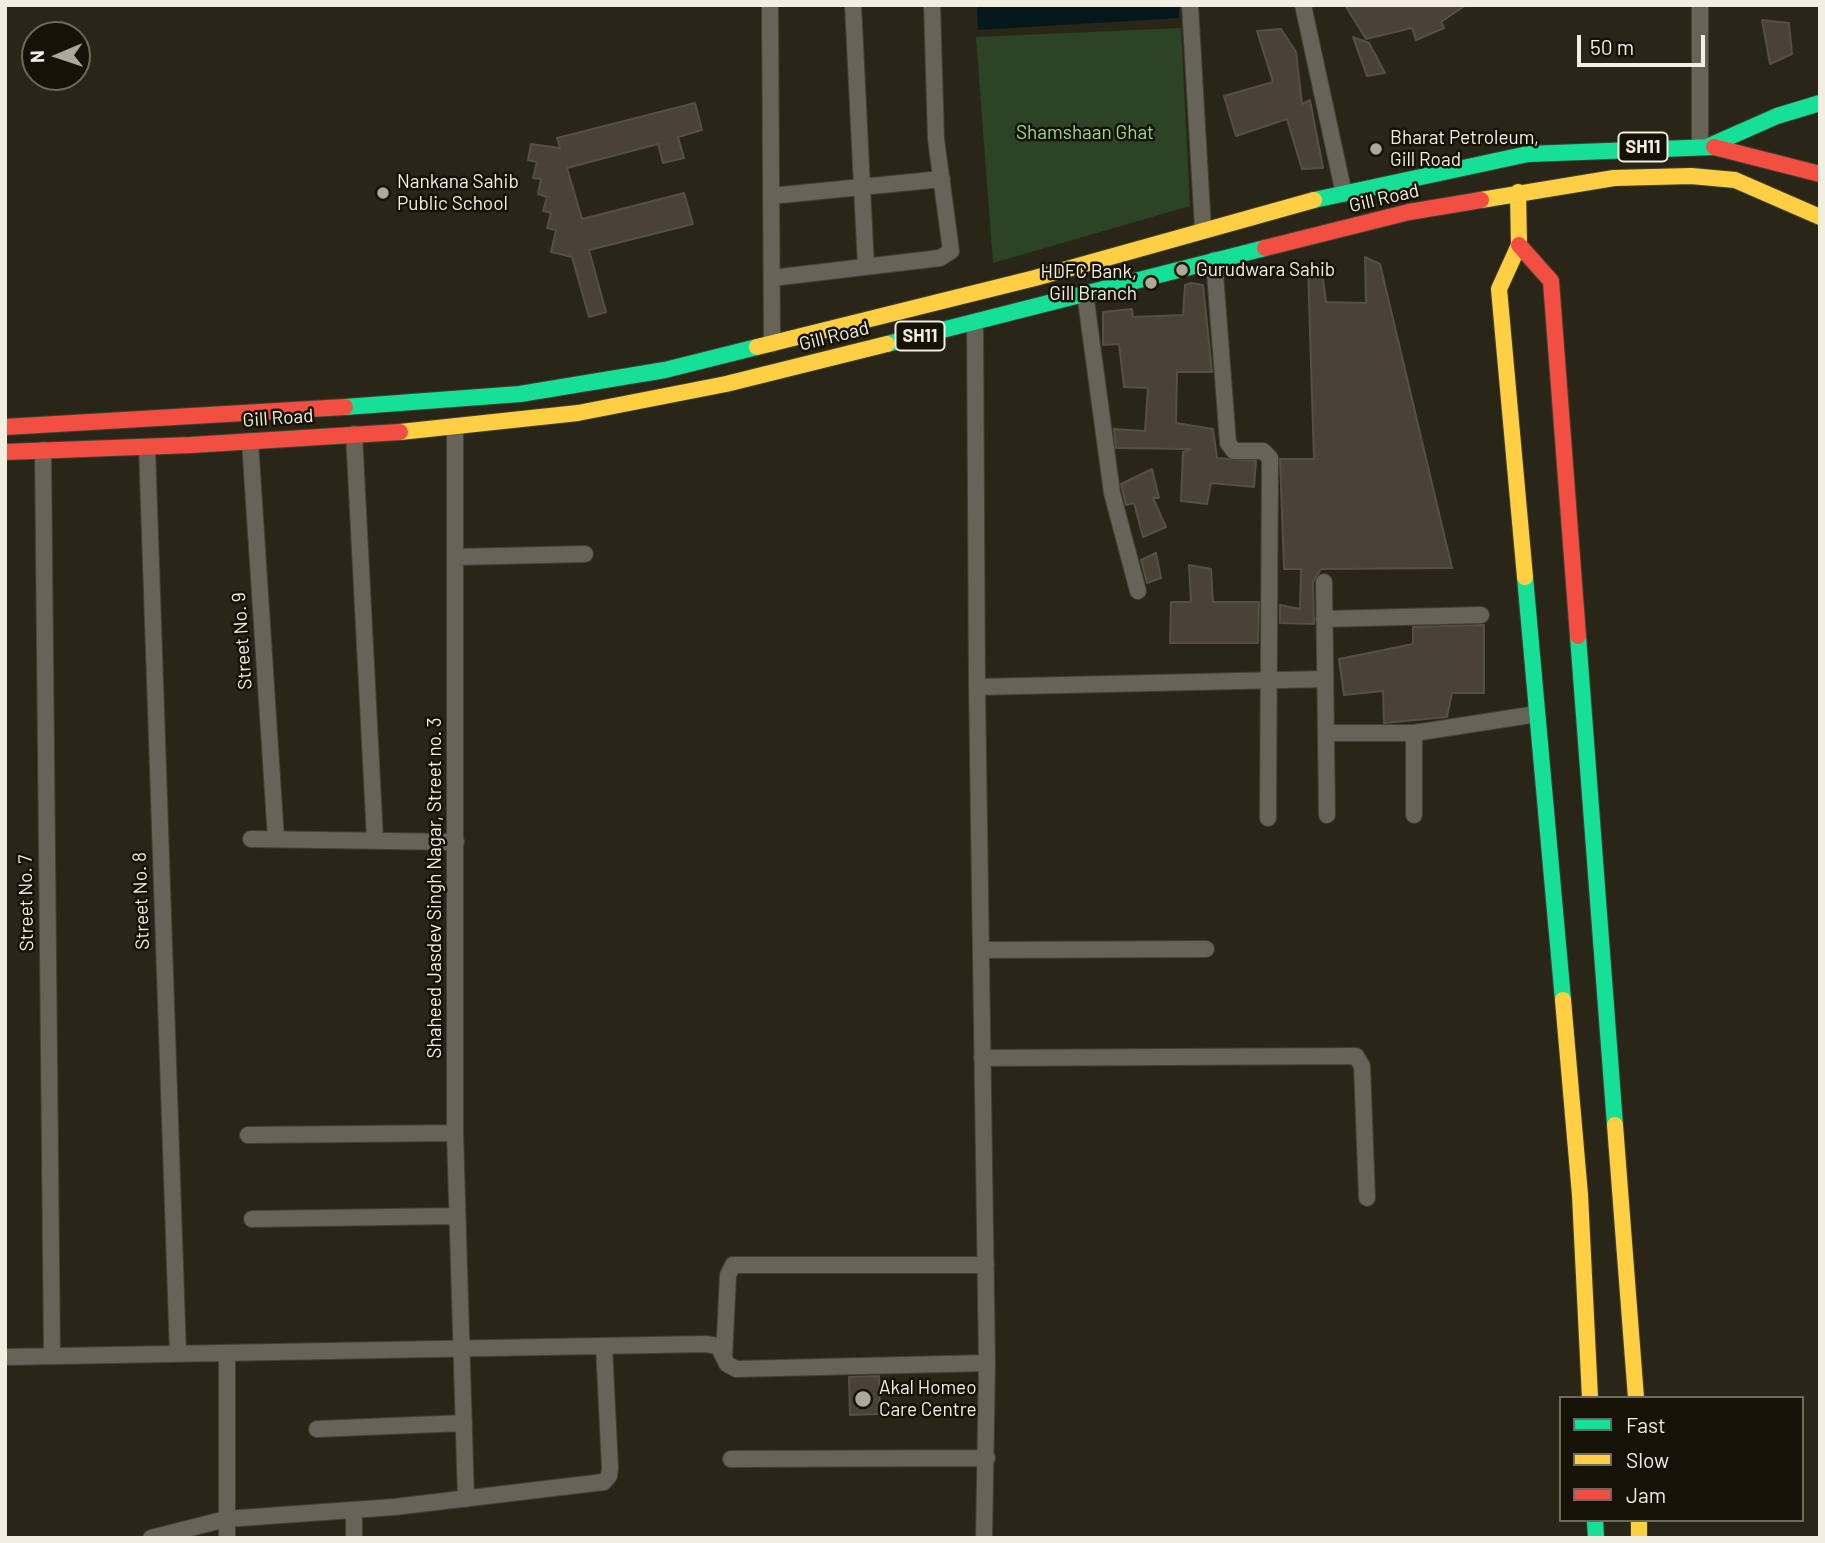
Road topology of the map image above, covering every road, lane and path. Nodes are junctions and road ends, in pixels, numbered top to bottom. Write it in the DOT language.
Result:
graph roads {
  1 [pos="770,5"];
  2 [pos="853,5"];
  3 [pos="932,5"];
  4 [pos="1189,5"];
  5 [pos="1303,5"];
  6 [pos="1700,5"];
  7 [pos="1820,103"];
  8 [pos="1704,146"];
  9 [pos="1820,174"];
  10 [pos="942,179"];
  11 [pos="860,185"];
  12 [pos="1518,192"];
  13 [pos="1344,194"];
  14 [pos="771,196"];
  15 [pos="1820,217"];
  16 [pos="1203,229"];
  17 [pos="1519,245"];
  18 [pos="1214,260"];
  19 [pos="866,267"];
  20 [pos="772,278"];
  21 [pos="1085,293"];
  22 [pos="975,323"];
  23 [pos="772,344"];
  24 [pos="5,427"];
  25 [pos="455,428"];
  26 [pos="354,434"];
  27 [pos="250,441"];
  28 [pos="147,447"];
  29 [pos="43,450"];
  30 [pos="5,452"];
  31 [pos="585,554"];
  32 [pos="456,557"];
  33 [pos="1324,582"];
  34 [pos="1138,591"];
  35 [pos="1480,615"];
  36 [pos="1324,619"];
  37 [pos="1267,679"];
  38 [pos="1325,679"];
  39 [pos="976,687"];
  40 [pos="1537,714"];
  41 [pos="1326,733"];
  42 [pos="1414,733"];
  43 [pos="1327,815"];
  44 [pos="1414,815"];
  45 [pos="1268,818"];
  46 [pos="251,839"];
  47 [pos="276,839"];
  48 [pos="374,839"];
  49 [pos="456,842"];
  50 [pos="1206,949"];
  51 [pos="981,950"];
  52 [pos="982,1058"];
  53 [pos="455,1133"];
  54 [pos="248,1135"];
  55 [pos="1367,1198"];
  56 [pos="456,1216"];
  57 [pos="252,1219"];
  58 [pos="986,1265"];
  59 [pos="604,1346"];
  60 [pos="461,1349"];
  61 [pos="227,1353"];
  62 [pos="178,1354"];
  63 [pos="52,1355"];
  64 [pos="724,1358"];
  65 [pos="5,1359"];
  66 [pos="988,1363"];
  67 [pos="1590,1396"];
  68 [pos="1636,1396"];
  69 [pos="464,1423"];
  70 [pos="317,1429"];
  71 [pos="986,1458"];
  72 [pos="731,1459"];
  73 [pos="466,1499"];
  74 [pos="354,1510"];
  75 [pos="226,1519"];
  76 [pos="151,1538"];
  77 [pos="227,1538"];
  78 [pos="354,1538"];
  79 [pos="984,1538"];
  1 -- 14 [label="street"];
  2 -- 11 [label="street"];
  3 -- 10 [label="street"];
  4 -- 16 [label="street"];
  5 -- 13 [label="street"];
  6 -- 8 [label="street"];
  7 -- 8 [label="main road, SH11"];
  8 -- 9 [label="main road, Gill Road / SH11"];
  8 -- 13 [label="main road, Gill Road / SH11"];
  10 -- 11 [label="street"];
  10 -- 19 [label="street"];
  11 -- 14 [label="street"];
  11 -- 19 [label="street"];
  12 -- 15 [label="main road, Gill Road / SH11"];
  12 -- 17 [label="main road"];
  12 -- 18 [label="main road, Gill Road / SH11"];
  13 -- 16 [label="main road, Gill Road / SH11"];
  14 -- 20 [label="street"];
  16 -- 23 [label="main road, Gill Road / SH11"];
  17 -- 40 [label="main road"];
  17 -- 68 [label="main road"];
  18 -- 21 [label="main road, Gill Road / SH11"];
  18 -- 37 [label="street"];
  19 -- 20 [label="street"];
  20 -- 23 [label="street"];
  21 -- 22 [label="main road, Gill Road / SH11"];
  21 -- 34 [label="street"];
  22 -- 25 [label="main road, Gill Road / SH11"];
  22 -- 39 [label="street"];
  23 -- 24 [label="main road, Gill Road / SH11"];
  25 -- 26 [label="main road, Gill Road / SH11"];
  25 -- 32 [label="street, Shaheed Jasdev Singh Nagar, Street no. 3"];
  26 -- 27 [label="main road, Gill Road / SH11"];
  26 -- 48 [label="street"];
  27 -- 28 [label="main road, Gill Road / SH11"];
  27 -- 47 [label="street, Street No. 9"];
  28 -- 29 [label="main road, Gill Road / SH11"];
  28 -- 62 [label="street, Street No. 8"];
  29 -- 30 [label="main road, Gill Road / SH11"];
  29 -- 63 [label="street, Street No. 7"];
  31 -- 32 [label="street"];
  32 -- 49 [label="street, Shaheed Jasdev Singh Nagar, Street no. 3"];
  33 -- 36 [label="street"];
  35 -- 36 [label="street"];
  36 -- 38 [label="street"];
  37 -- 38 [label="street"];
  37 -- 39 [label="street"];
  37 -- 45 [label="street"];
  38 -- 41 [label="street"];
  39 -- 51 [label="street"];
  40 -- 42 [label="street"];
  40 -- 67 [label="main road"];
  41 -- 42 [label="street"];
  41 -- 43 [label="street"];
  42 -- 44 [label="street"];
  46 -- 47 [label="street"];
  47 -- 48 [label="street"];
  48 -- 49 [label="street"];
  49 -- 53 [label="street, Shaheed Jasdev Singh Nagar, Street no. 3"];
  50 -- 51 [label="street"];
  51 -- 52 [label="street"];
  52 -- 55 [label="street"];
  52 -- 58 [label="street"];
  53 -- 54 [label="street"];
  53 -- 56 [label="street, Shaheed Jasdev Singh Nagar, Street no. 3"];
  56 -- 57 [label="street"];
  56 -- 60 [label="street, Shaheed Jasdev Singh Nagar, Street no. 3"];
  58 -- 64 [label="street"];
  58 -- 66 [label="street"];
  59 -- 60 [label="street"];
  59 -- 64 [label="street"];
  59 -- 73 [label="street"];
  60 -- 61 [label="street"];
  60 -- 69 [label="street, Shaheed Jasdev Singh Nagar, Street no. 3"];
  61 -- 62 [label="street"];
  61 -- 75 [label="street"];
  62 -- 63 [label="street"];
  63 -- 65 [label="street"];
  64 -- 66 [label="street"];
  66 -- 71 [label="street"];
  69 -- 70 [label="street"];
  69 -- 73 [label="street, Shaheed Jasdev Singh Nagar, Street no. 3"];
  71 -- 72 [label="street"];
  71 -- 79 [label="street"];
  73 -- 74 [label="street"];
  74 -- 75 [label="street"];
  74 -- 78 [label="street"];
  75 -- 76 [label="street"];
  75 -- 77 [label="street"];
}
